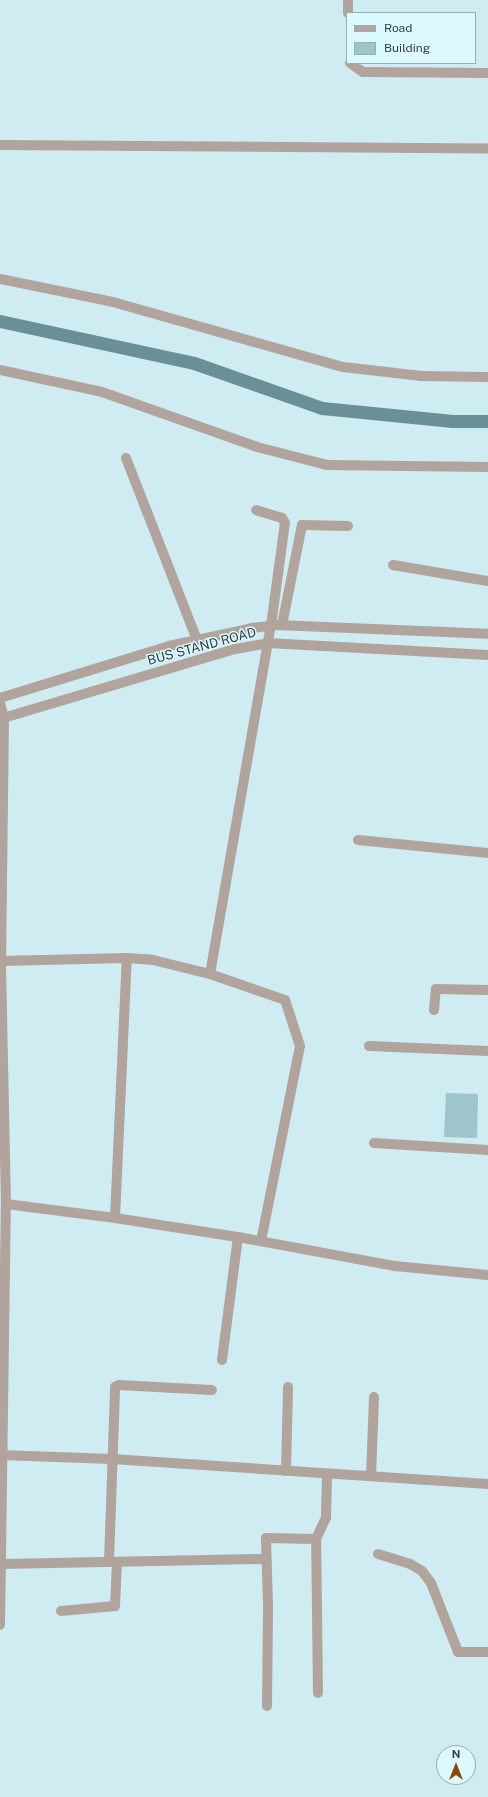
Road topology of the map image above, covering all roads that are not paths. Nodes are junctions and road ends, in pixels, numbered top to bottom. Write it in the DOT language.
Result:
graph roads {
  1 [pos="348,0"];
  2 [pos="348,12"];
  3 [pos="351,64"];
  4 [pos="488,73"];
  5 [pos="0,145"];
  6 [pos="488,148"];
  7 [pos="0,279"];
  8 [pos="0,370"];
  9 [pos="488,377"];
  10 [pos="126,458"];
  11 [pos="488,467"];
  12 [pos="256,510"];
  13 [pos="348,526"];
  14 [pos="393,565"];
  15 [pos="488,581"];
  16 [pos="271,626"];
  17 [pos="282,626"];
  18 [pos="488,634"];
  19 [pos="197,640"];
  20 [pos="268,643"];
  21 [pos="488,655"];
  22 [pos="0,698"];
  23 [pos="0,703"];
  24 [pos="2,718"];
  25 [pos="358,840"];
  26 [pos="488,853"];
  27 [pos="127,958"];
  28 [pos="1,961"];
  29 [pos="210,974"];
  30 [pos="488,990"];
  31 [pos="434,1010"];
  32 [pos="368,1046"];
  33 [pos="488,1051"];
  34 [pos="374,1143"];
  35 [pos="488,1150"];
  36 [pos="6,1204"];
  37 [pos="115,1218"];
  38 [pos="238,1237"];
  39 [pos="262,1241"];
  40 [pos="3,1264"];
  41 [pos="488,1275"];
  42 [pos="222,1360"];
  43 [pos="288,1387"];
  44 [pos="212,1390"];
  45 [pos="374,1397"];
  46 [pos="2,1455"];
  47 [pos="112,1459"];
  48 [pos="286,1471"];
  49 [pos="327,1474"];
  50 [pos="371,1476"];
  51 [pos="488,1484"];
  52 [pos="316,1539"];
  53 [pos="1,1544"];
  54 [pos="378,1554"];
  55 [pos="265,1559"];
  56 [pos="113,1562"];
  57 [pos="2,1564"];
  58 [pos="60,1611"];
  59 [pos="0,1612"];
  60 [pos="0,1625"];
  61 [pos="488,1652"];
  62 [pos="318,1693"];
  63 [pos="267,1706"];
  1 -- 2 [label="street"];
  3 -- 4 [label="street"];
  5 -- 6 [label="street"];
  7 -- 9 [label="street"];
  8 -- 11 [label="street"];
  10 -- 19 [label="street"];
  12 -- 16 [label="street"];
  13 -- 17 [label="street"];
  14 -- 15 [label="street"];
  16 -- 17 [label="street, BUS STAND ROAD"];
  16 -- 19 [label="street, BUS STAND ROAD"];
  16 -- 20 [label="street"];
  17 -- 18 [label="street, BUS STAND ROAD"];
  19 -- 22 [label="street, BUS STAND ROAD"];
  20 -- 21 [label="street, BUS STAND ROAD"];
  20 -- 24 [label="street, BUS STAND ROAD"];
  20 -- 29 [label="street"];
  23 -- 24 [label="street"];
  24 -- 28 [label="street"];
  25 -- 26 [label="street"];
  27 -- 28 [label="street"];
  27 -- 29 [label="street"];
  27 -- 37 [label="street"];
  28 -- 36 [label="street"];
  29 -- 39 [label="street"];
  30 -- 31 [label="street"];
  32 -- 33 [label="street"];
  34 -- 35 [label="street"];
  36 -- 37 [label="street"];
  36 -- 40 [label="street"];
  37 -- 38 [label="street"];
  38 -- 39 [label="street"];
  38 -- 42 [label="street"];
  39 -- 41 [label="street"];
  40 -- 46 [label="street"];
  43 -- 48 [label="street"];
  44 -- 47 [label="street"];
  45 -- 50 [label="street"];
  46 -- 47 [label="street"];
  46 -- 53 [label="street"];
  47 -- 48 [label="street"];
  47 -- 56 [label="street"];
  48 -- 49 [label="street"];
  49 -- 50 [label="street"];
  49 -- 52 [label="street"];
  50 -- 51 [label="street"];
  52 -- 55 [label="street"];
  52 -- 62 [label="street"];
  53 -- 57 [label="street"];
  54 -- 61 [label="street"];
  55 -- 56 [label="street"];
  55 -- 63 [label="street"];
  56 -- 57 [label="street"];
  56 -- 58 [label="street"];
  57 -- 59 [label="street"];
  59 -- 60 [label="street"];
}
